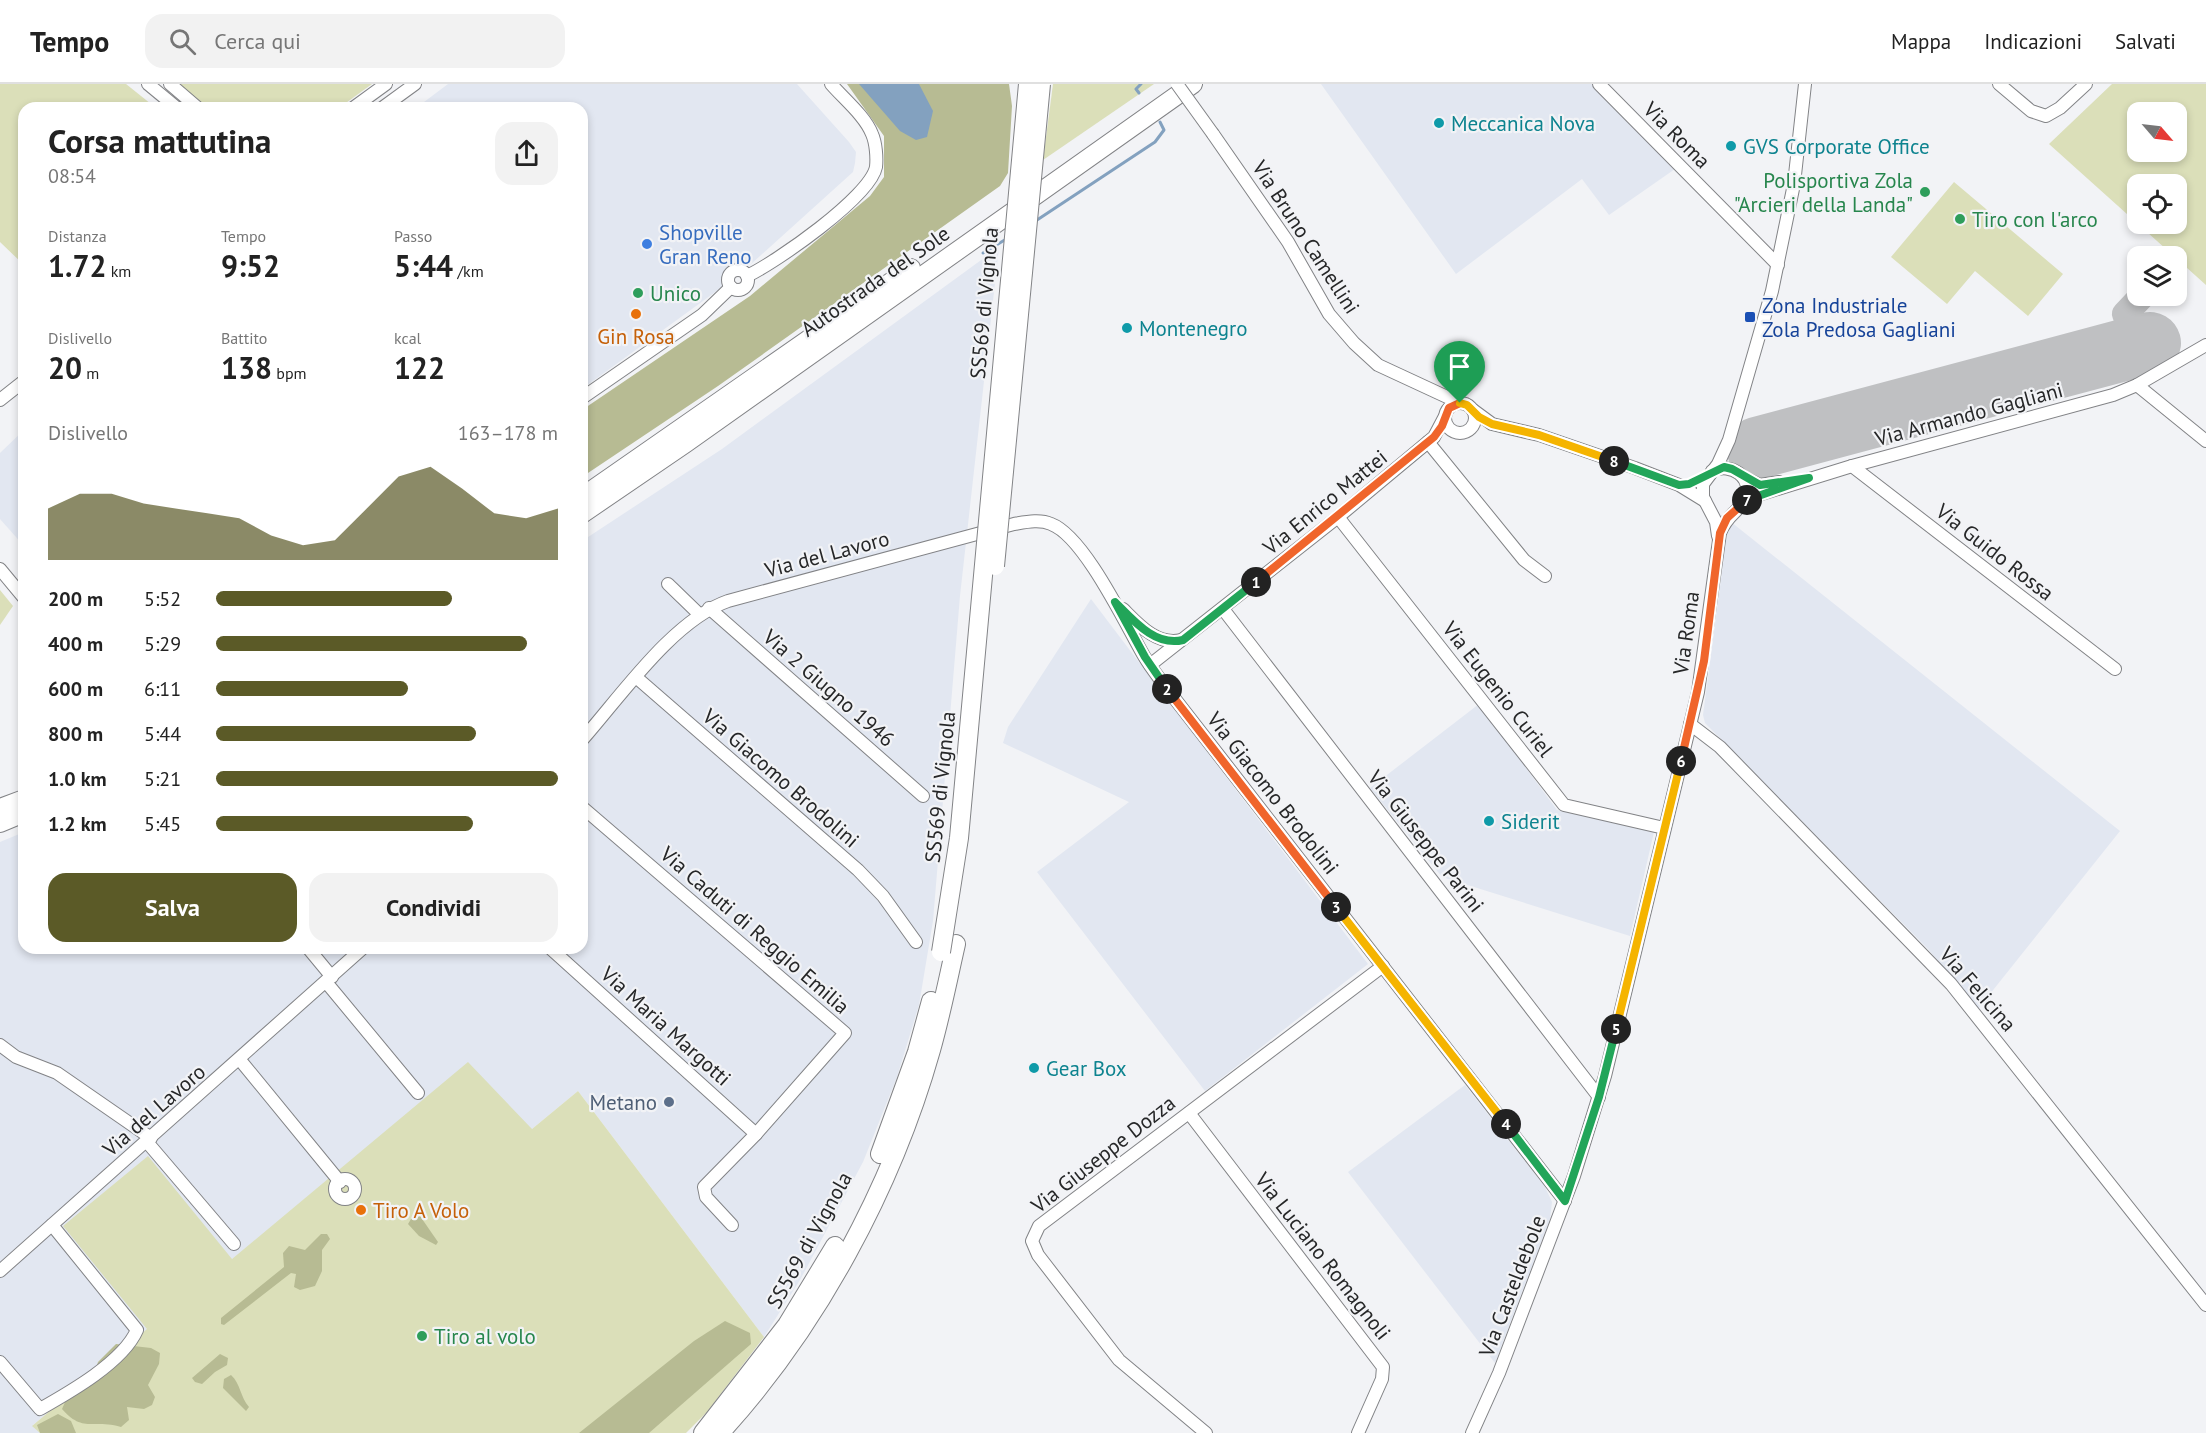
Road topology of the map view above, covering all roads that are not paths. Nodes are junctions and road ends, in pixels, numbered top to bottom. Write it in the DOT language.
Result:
graph roads {
  1 [pos="148,84"];
  2 [pos="170,84"];
  3 [pos="386,84"];
  4 [pos="416,84"];
  5 [pos="831,84"];
  6 [pos="1015,84"];
  7 [pos="1028,84"];
  8 [pos="1041,84"];
  9 [pos="1046,84"];
  10 [pos="1172,84"];
  11 [pos="1177,84"];
  12 [pos="1193,84"];
  13 [pos="1599,84"];
  14 [pos="1805,84"];
  15 [pos="1999,84"];
  16 [pos="2086,84"];
  17 [pos="170,102"];
  18 [pos="191,102"];
  19 [pos="361,102"];
  20 [pos="390,102"];
  21 [pos="1037,119"];
  22 [pos="1012,246"];
  23 [pos="1778,265"];
  24 [pos="2205,346"];
  25 [pos="1425,385"];
  26 [pos="2137,385"];
  27 [pos="18,386"];
  28 [pos="588,394"];
  29 [pos="0,400"];
  30 [pos="1460,403"];
  31 [pos="1473,410"];
  32 [pos="1444,417"];
  33 [pos="1492,424"];
  34 [pos="1470,429"];
  35 [pos="1455,432"];
  36 [pos="1431,439"];
  37 [pos="1729,440"];
  38 [pos="2206,441"];
  39 [pos="1852,466"];
  40 [pos="1732,469"];
  41 [pos="1710,472"];
  42 [pos="1743,477"];
  43 [pos="1809,478"];
  44 [pos="1679,485"];
  45 [pos="588,493"];
  46 [pos="1706,502"];
  47 [pos="1738,507"];
  48 [pos="588,510"];
  49 [pos="1338,517"];
  50 [pos="1718,539"];
  51 [pos="0,569"];
  52 [pos="1545,576"];
  53 [pos="668,584"];
  54 [pos="18,589"];
  55 [pos="1115,602"];
  56 [pos="1222,609"];
  57 [pos="704,611"];
  58 [pos="1183,640"];
  59 [pos="1170,641"];
  60 [pos="1150,665"];
  61 [pos="2115,669"];
  62 [pos="636,678"];
  63 [pos="1690,728"];
  64 [pos="588,733"];
  65 [pos="923,796"];
  66 [pos="18,801"];
  67 [pos="0,808"];
  68 [pos="588,812"];
  69 [pos="18,816"];
  70 [pos="0,823"];
  71 [pos="1664,828"];
  72 [pos="916,942"];
  73 [pos="949,948"];
  74 [pos="312,954"];
  75 [pos="357,954"];
  76 [pos="557,954"];
  77 [pos="1383,966"];
  78 [pos="329,980"];
  79 [pos="0,1045"];
  80 [pos="240,1060"];
  81 [pos="417,1093"];
  82 [pos="1599,1097"];
  83 [pos="1189,1113"];
  84 [pos="756,1134"];
  85 [pos="149,1140"];
  86 [pos="340,1182"];
  87 [pos="1565,1201"];
  88 [pos="52,1225"];
  89 [pos="732,1226"];
  90 [pos="234,1244"];
  91 [pos="0,1271"];
  92 [pos="2205,1300"];
  93 [pos="0,1362"];
  94 [pos="703,1433"];
  95 [pos="720,1433"];
  96 [pos="1206,1433"];
  97 [pos="1358,1433"];
  98 [pos="1472,1433"];
  1 -- 17 [label="street"];
  2 -- 18 [label="street"];
  3 -- 19 [label="street"];
  4 -- 20 [label="street"];
  5 -- 28 [label="street"];
  6 -- 22 [label="highway, bridge"];
  7 -- 22 [label="highway, SS569 di Vignola, bridge"];
  8 -- 21 [label="highway, SS569 di Vignola, bridge"];
  9 -- 21 [label="highway, bridge"];
  10 -- 45 [label="highway, Autostrada del Sole"];
  11 -- 25 [label="street, Via Bruno Camellini, bridge"];
  12 -- 48 [label="highway, Autostrada del Sole"];
  13 -- 23 [label="street, Via Roma"];
  14 -- 23 [label="street, Via Roma"];
  15 -- 16 [label="street"];
  21 -- 73 [label="highway, SS569 di Vignola, bridge"];
  22 -- 73 [label="highway, SS569 di Vignola, bridge"];
  23 -- 37 [label="street, Via Roma"];
  24 -- 26 [label="street, Via Armando Gagliani"];
  25 -- 30 [label="street, Via Bruno Camellini"];
  25 -- 32 [label="street"];
  26 -- 38 [label="street"];
  26 -- 39 [label="street, Via Armando Gagliani"];
  27 -- 29 [label="street"];
  30 -- 31 [label="street, Via Bruno Camellini"];
  30 -- 32 [label="street"];
  31 -- 33 [label="street, Via Bruno Camellini"];
  31 -- 34 [label="street"];
  32 -- 35 [label="street"];
  32 -- 36 [label="street, Via Enrico Mattei"];
  33 -- 34 [label="street"];
  33 -- 44 [label="street"];
  34 -- 35 [label="street"];
  35 -- 36 [label="street, Via Enrico Mattei"];
  36 -- 49 [label="street, Via Enrico Mattei"];
  36 -- 52 [label="street"];
  37 -- 40 [label="street, Via Roma"];
  37 -- 41 [label="street, Via Roma"];
  39 -- 43 [label="street, Via Armando Gagliani"];
  39 -- 61 [label="street, Via Guido Rossa"];
  40 -- 41 [label="street"];
  40 -- 42 [label="street"];
  41 -- 44 [label="street"];
  41 -- 46 [label="street, Via Roma"];
  42 -- 43 [label="street, Via Armando Gagliani"];
  42 -- 47 [label="street, Via Roma"];
  43 -- 47 [label="street, Via Armando Gagliani"];
  44 -- 46 [label="street"];
  46 -- 47 [label="street"];
  46 -- 50 [label="street, Via Roma"];
  47 -- 50 [label="street, Via Roma"];
  49 -- 56 [label="street, Via Enrico Mattei"];
  49 -- 71 [label="street, Via Eugenio Curiel"];
  50 -- 63 [label="street, Via Roma"];
  51 -- 54 [label="street"];
  53 -- 57 [label="street"];
  55 -- 57 [label="street, Via del Lavoro"];
  55 -- 59 [label="street"];
  55 -- 60 [label="street, Via Giacomo Brodolini"];
  56 -- 58 [label="street, Via Enrico Mattei"];
  56 -- 82 [label="street, Via Giuseppe Parini"];
  57 -- 62 [label="street, Via del Lavoro"];
  57 -- 65 [label="street, Via 2 Giugno 1946"];
  58 -- 59 [label="street"];
  58 -- 60 [label="street, Via Enrico Mattei"];
  59 -- 60 [label="street"];
  60 -- 77 [label="street, Via Giacomo Brodolini"];
  62 -- 64 [label="street, Via del Lavoro"];
  62 -- 72 [label="street, Via Giacomo Brodolini"];
  63 -- 71 [label="street, Via Casteldebole"];
  63 -- 92 [label="street, Via Felicina"];
  66 -- 67 [label="highway"];
  68 -- 84 [label="street, Via Caduti di Reggio Emilia"];
  69 -- 70 [label="highway"];
  71 -- 82 [label="street, Via Casteldebole"];
  73 -- 94 [label="highway, SS569 di Vignola"];
  73 -- 95 [label="highway, SS569 di Vignola"];
  74 -- 78 [label="street"];
  75 -- 78 [label="street, Via del Lavoro"];
  76 -- 84 [label="street, Via Maria Margotti"];
  77 -- 83 [label="street, Via Giuseppe Dozza"];
  77 -- 87 [label="street, Via Giacomo Brodolini"];
  78 -- 80 [label="street, Via del Lavoro"];
  78 -- 81 [label="street"];
  79 -- 85 [label="street"];
  80 -- 85 [label="street, Via del Lavoro"];
  80 -- 86 [label="street"];
  82 -- 87 [label="street, Via Casteldebole"];
  83 -- 96 [label="street, Via Giuseppe Dozza"];
  83 -- 97 [label="street, Via Luciano Romagnoli"];
  84 -- 89 [label="street, Via Caduti di Reggio Emilia"];
  85 -- 88 [label="street, Via del Lavoro"];
  85 -- 90 [label="street"];
  87 -- 98 [label="street, Via Casteldebole"];
  88 -- 91 [label="street, Via del Lavoro"];
  88 -- 93 [label="street"];
}
